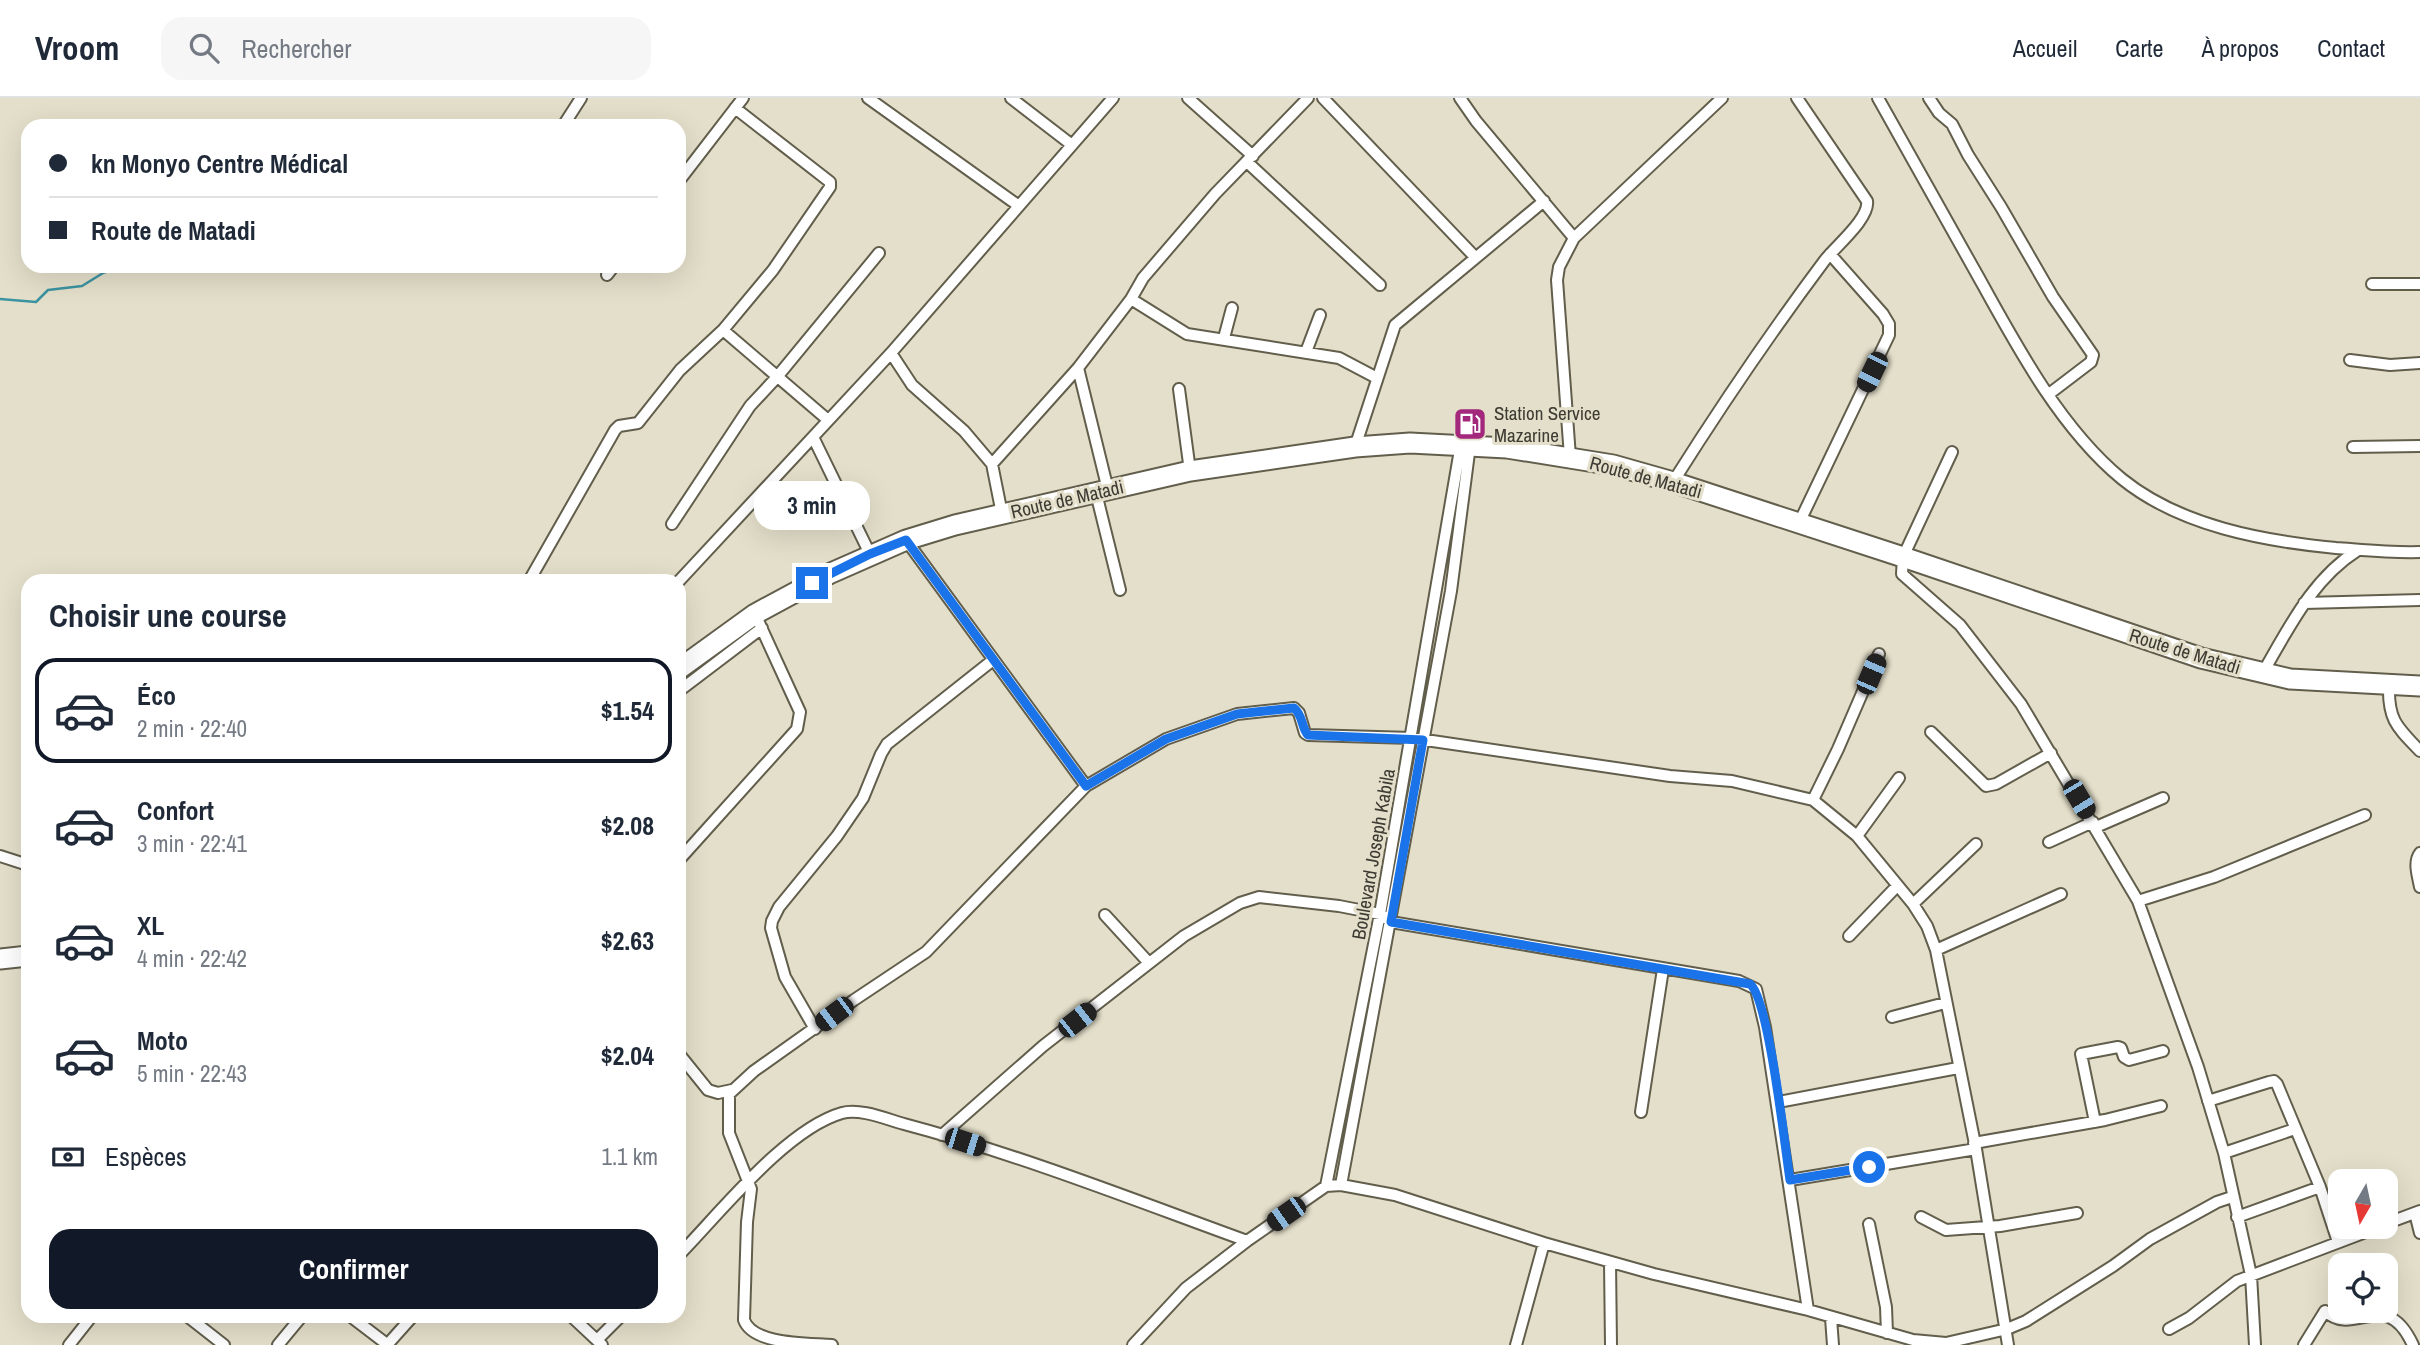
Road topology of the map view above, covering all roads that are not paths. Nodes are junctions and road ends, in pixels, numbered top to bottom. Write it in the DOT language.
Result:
graph roads {
  1 [pos="581,98"];
  2 [pos="743,98"];
  3 [pos="868,98"];
  4 [pos="1012,98"];
  5 [pos="1113,98"];
  6 [pos="1188,98"];
  7 [pos="1308,98"];
  8 [pos="1323,98"];
  9 [pos="1460,98"];
  10 [pos="1722,98"];
  11 [pos="1797,98"];
  12 [pos="1878,98"];
  13 [pos="1929,98"];
  14 [pos="735,108"];
  15 [pos="568,119"];
  16 [pos="1072,145"];
  17 [pos="1250,159"];
  18 [pos="686,171"];
  19 [pos="1544,201"];
  20 [pos="1019,206"];
  21 [pos="1574,238"];
  22 [pos="879,253"];
  23 [pos="1830,254"];
  24 [pos="1475,257"];
  25 [pos="2372,284"];
  26 [pos="2420,284"];
  27 [pos="1380,285"];
  28 [pos="1131,299"];
  29 [pos="1232,308"];
  30 [pos="1320,315"];
  31 [pos="723,330"];
  32 [pos="1224,338"];
  33 [pos="1306,352"];
  34 [pos="891,353"];
  35 [pos="2350,360"];
  36 [pos="2420,363"];
  37 [pos="1078,368"];
  38 [pos="777,377"];
  39 [pos="1377,378"];
  40 [pos="1179,389"];
  41 [pos="2049,394"];
  42 [pos="828,420"];
  43 [pos="813,437"];
  44 [pos="1466,444"];
  45 [pos="1355,446"];
  46 [pos="2420,446"];
  47 [pos="2353,447"];
  48 [pos="1952,452"];
  49 [pos="1570,457"];
  50 [pos="992,464"];
  51 [pos="1190,471"];
  52 [pos="1672,482"];
  53 [pos="1102,491"];
  54 [pos="1002,514"];
  55 [pos="1799,523"];
  56 [pos="672,524"];
  57 [pos="906,540"];
  58 [pos="2358,550"];
  59 [pos="2420,552"];
  60 [pos="870,554"];
  61 [pos="1903,557"];
  62 [pos="532,574"];
  63 [pos="686,574"];
  64 [pos="1120,590"];
  65 [pos="2420,600"];
  66 [pos="2304,603"];
  67 [pos="758,621"];
  68 [pos="1879,654"];
  69 [pos="993,660"];
  70 [pos="686,665"];
  71 [pos="2262,674"];
  72 [pos="686,685"];
  73 [pos="2389,685"];
  74 [pos="2420,686"];
  75 [pos="1931,732"];
  76 [pos="1417,739"];
  77 [pos="2420,751"];
  78 [pos="2051,753"];
  79 [pos="1899,778"];
  80 [pos="1086,786"];
  81 [pos="2163,798"];
  82 [pos="1812,800"];
  83 [pos="2365,815"];
  84 [pos="2094,825"];
  85 [pos="1857,836"];
  86 [pos="2049,842"];
  87 [pos="1976,844"];
  88 [pos="686,852"];
  89 [pos="2420,853"];
  90 [pos="0,856"];
  91 [pos="21,863"];
  92 [pos="1898,886"];
  93 [pos="2420,887"];
  94 [pos="2061,894"];
  95 [pos="2138,901"];
  96 [pos="1913,904"];
  97 [pos="1380,914"];
  98 [pos="1105,915"];
  99 [pos="1391,922"];
  100 [pos="1849,936"];
  101 [pos="1936,950"];
  102 [pos="21,957"];
  103 [pos="0,959"];
  104 [pos="1149,964"];
  105 [pos="1663,969"];
  106 [pos="1945,1003"];
  107 [pos="1892,1017"];
  108 [pos="815,1029"];
  109 [pos="2163,1051"];
  110 [pos="686,1063"];
  111 [pos="1958,1068"];
  112 [pos="732,1090"];
  113 [pos="2208,1101"];
  114 [pos="1778,1102"];
  115 [pos="2161,1106"];
  116 [pos="1641,1111"];
  117 [pos="2095,1122"];
  118 [pos="2295,1129"];
  119 [pos="942,1135"];
  120 [pos="1975,1146"];
  121 [pos="2224,1153"];
  122 [pos="1790,1180"];
  123 [pos="747,1182"];
  124 [pos="1341,1185"];
  125 [pos="1326,1186"];
  126 [pos="2320,1187"];
  127 [pos="2232,1197"];
  128 [pos="2418,1212"];
  129 [pos="2077,1213"];
  130 [pos="1921,1217"];
  131 [pos="2237,1217"];
  132 [pos="2398,1219"];
  133 [pos="1869,1224"];
  134 [pos="1987,1226"];
  135 [pos="2420,1233"];
  136 [pos="2346,1239"];
  137 [pos="1247,1241"];
  138 [pos="2338,1242"];
  139 [pos="1544,1243"];
  140 [pos="686,1247"];
  141 [pos="1611,1262"];
  142 [pos="2251,1275"];
  143 [pos="1808,1310"];
  144 [pos="1831,1318"];
  145 [pos="86,1323"];
  146 [pos="196,1323"];
  147 [pos="296,1323"];
  148 [pos="358,1323"];
  149 [pos="407,1323"];
  150 [pos="578,1323"];
  151 [pos="614,1323"];
  152 [pos="2007,1329"];
  153 [pos="2169,1329"];
  154 [pos="1887,1333"];
  155 [pos="596,1340"];
  156 [pos="2415,1340"];
  157 [pos="1913,1342"];
  158 [pos="69,1345"];
  159 [pos="225,1345"];
  160 [pos="278,1345"];
  161 [pos="387,1345"];
  162 [pos="583,1345"];
  163 [pos="832,1345"];
  164 [pos="1133,1345"];
  165 [pos="1516,1345"];
  166 [pos="1611,1345"];
  167 [pos="1833,1345"];
  168 [pos="2008,1345"];
  169 [pos="2255,1345"];
  170 [pos="2304,1345"];
  1 -- 15 [label="street"];
  2 -- 14 [label="street"];
  3 -- 20 [label="street"];
  4 -- 16 [label="street"];
  5 -- 16 [label="street"];
  6 -- 17 [label="street"];
  7 -- 17 [label="street"];
  8 -- 24 [label="street"];
  9 -- 19 [label="street"];
  10 -- 21 [label="street"];
  11 -- 23 [label="street"];
  12 -- 41 [label="street"];
  13 -- 41 [label="street"];
  14 -- 18 [label="street"];
  14 -- 31 [label="street"];
  16 -- 20 [label="street"];
  17 -- 27 [label="street"];
  17 -- 28 [label="street"];
  19 -- 21 [label="street"];
  19 -- 24 [label="street"];
  20 -- 34 [label="street"];
  21 -- 49 [label="street"];
  22 -- 38 [label="street"];
  23 -- 52 [label="street"];
  23 -- 55 [label="street"];
  24 -- 39 [label="street"];
  25 -- 26 [label="street"];
  28 -- 32 [label="street"];
  28 -- 37 [label="street"];
  29 -- 32 [label="street"];
  30 -- 33 [label="street"];
  31 -- 38 [label="street"];
  31 -- 62 [label="street"];
  32 -- 33 [label="street"];
  33 -- 39 [label="street"];
  34 -- 42 [label="street"];
  34 -- 50 [label="street"];
  35 -- 36 [label="street"];
  37 -- 50 [label="street"];
  37 -- 53 [label="street"];
  38 -- 42 [label="street"];
  38 -- 56 [label="street"];
  39 -- 45 [label="street"];
  40 -- 51 [label="street"];
  41 -- 58 [label="street"];
  42 -- 43 [label="street"];
  43 -- 60 [label="street"];
  43 -- 63 [label="street"];
  44 -- 45 [label="highway, Route de Matadi"];
  44 -- 49 [label="highway, Route de Matadi"];
  44 -- 76 [label="street, Boulevard Joseph Kabila"];
  45 -- 51 [label="highway, Route de Matadi"];
  46 -- 47 [label="street"];
  48 -- 61 [label="street"];
  49 -- 52 [label="highway, Route de Matadi"];
  50 -- 54 [label="street"];
  51 -- 53 [label="highway, Route de Matadi"];
  52 -- 55 [label="highway, Route de Matadi"];
  53 -- 54 [label="highway, Route de Matadi"];
  53 -- 64 [label="street"];
  54 -- 57 [label="highway, Route de Matadi"];
  55 -- 61 [label="highway, Route de Matadi"];
  57 -- 60 [label="highway, Route de Matadi"];
  57 -- 69 [label="street"];
  58 -- 59 [label="street"];
  58 -- 66 [label="street"];
  60 -- 67 [label="highway, Route de Matadi"];
  61 -- 71 [label="highway, Route de Matadi"];
  61 -- 78 [label="street"];
  65 -- 66 [label="street"];
  66 -- 71 [label="street"];
  67 -- 70 [label="highway, Route de Matadi"];
  67 -- 72 [label="street"];
  67 -- 88 [label="street"];
  68 -- 82 [label="street"];
  69 -- 80 [label="street"];
  69 -- 108 [label="street"];
  71 -- 73 [label="highway, Route de Matadi"];
  73 -- 74 [label="highway, Route de Matadi"];
  73 -- 77 [label="street"];
  75 -- 78 [label="street"];
  76 -- 80 [label="street"];
  76 -- 82 [label="street"];
  76 -- 97 [label="street, Boulevard Joseph Kabila"];
  76 -- 99 [label="street, Boulevard Joseph Kabila"];
  78 -- 84 [label="street"];
  79 -- 85 [label="street"];
  80 -- 108 [label="street"];
  81 -- 84 [label="street"];
  82 -- 85 [label="street"];
  83 -- 95 [label="street"];
  84 -- 86 [label="street"];
  84 -- 95 [label="street"];
  85 -- 92 [label="street"];
  87 -- 96 [label="street"];
  89 -- 93 [label="street"];
  90 -- 91 [label="street"];
  92 -- 96 [label="street"];
  92 -- 100 [label="street"];
  94 -- 101 [label="street"];
  95 -- 113 [label="street"];
  96 -- 101 [label="street"];
  97 -- 99 [label="street"];
  97 -- 104 [label="street"];
  97 -- 125 [label="street, Boulevard Joseph Kabila"];
  98 -- 104 [label="street"];
  99 -- 105 [label="street"];
  99 -- 124 [label="street, Boulevard Joseph Kabila"];
  101 -- 106 [label="street"];
  102 -- 103 [label="highway"];
  104 -- 119 [label="street"];
  105 -- 114 [label="street"];
  105 -- 116 [label="street"];
  106 -- 107 [label="street"];
  106 -- 111 [label="street"];
  108 -- 112 [label="street"];
  109 -- 117 [label="street"];
  110 -- 112 [label="street"];
  111 -- 114 [label="street"];
  111 -- 120 [label="street"];
  112 -- 123 [label="street"];
  113 -- 118 [label="street"];
  113 -- 121 [label="street"];
  114 -- 122 [label="street"];
  115 -- 117 [label="street"];
  117 -- 120 [label="street"];
  118 -- 121 [label="street"];
  118 -- 126 [label="street"];
  119 -- 123 [label="street"];
  119 -- 137 [label="street"];
  120 -- 122 [label="street"];
  120 -- 134 [label="street"];
  121 -- 127 [label="street"];
  122 -- 143 [label="street"];
  123 -- 140 [label="street"];
  123 -- 163 [label="street"];
  124 -- 125 [label="street"];
  124 -- 139 [label="street"];
  125 -- 137 [label="street"];
  126 -- 131 [label="street"];
  126 -- 138 [label="street"];
  127 -- 131 [label="street"];
  127 -- 152 [label="street"];
  128 -- 132 [label="street"];
  128 -- 135 [label="street"];
  129 -- 134 [label="street"];
  130 -- 134 [label="street"];
  131 -- 142 [label="street"];
  133 -- 154 [label="street"];
  134 -- 152 [label="street"];
  136 -- 138 [label="street"];
  137 -- 164 [label="street"];
  138 -- 142 [label="street"];
  139 -- 141 [label="street"];
  139 -- 165 [label="street"];
  141 -- 143 [label="street"];
  141 -- 166 [label="street"];
  142 -- 153 [label="street"];
  142 -- 169 [label="street"];
  143 -- 144 [label="street"];
  144 -- 154 [label="street"];
  144 -- 167 [label="street"];
  145 -- 158 [label="street"];
  146 -- 159 [label="street"];
  147 -- 160 [label="street"];
  148 -- 161 [label="street"];
  149 -- 161 [label="street"];
  150 -- 155 [label="street"];
  151 -- 155 [label="street"];
  152 -- 157 [label="street"];
  152 -- 168 [label="street"];
  154 -- 157 [label="street"];
  155 -- 162 [label="street"];
  156 -- 170 [label="street"];
}
